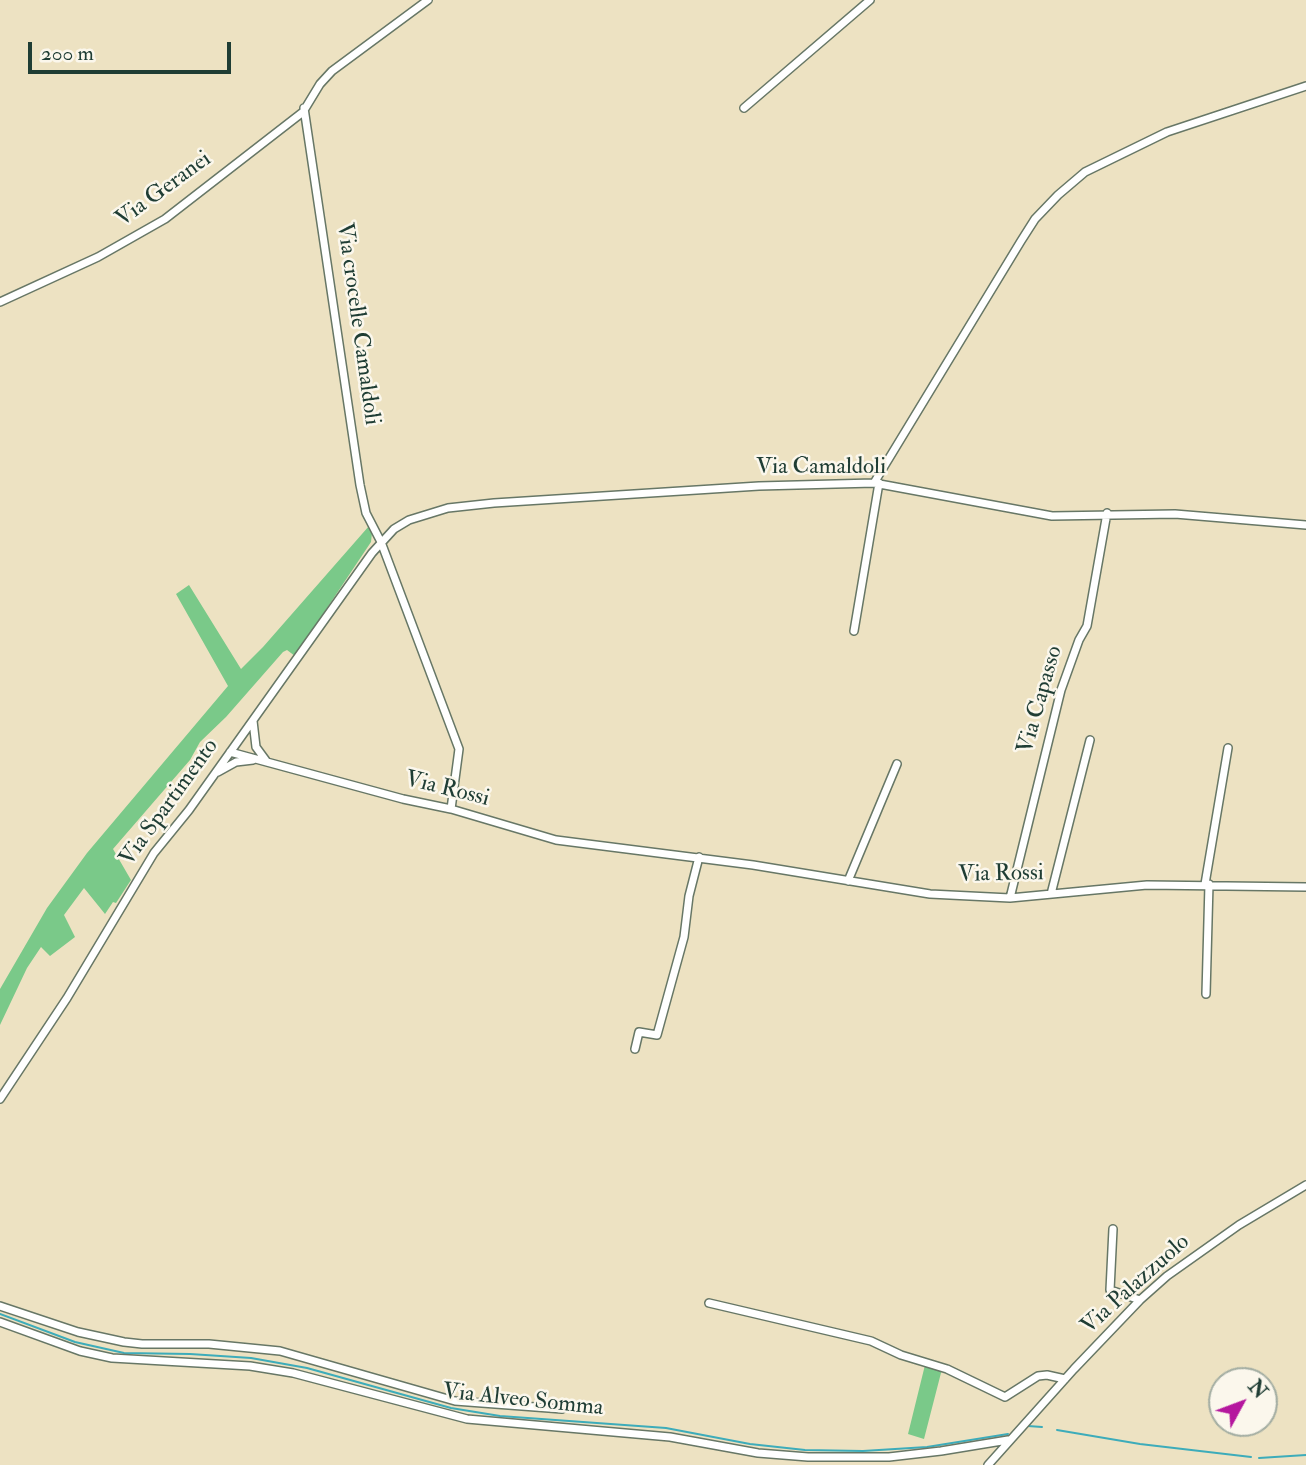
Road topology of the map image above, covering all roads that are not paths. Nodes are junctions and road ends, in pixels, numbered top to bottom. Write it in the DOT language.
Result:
graph roads {
  1 [pos="428,0"];
  2 [pos="870,0"];
  3 [pos="1306,86"];
  4 [pos="744,108"];
  5 [pos="304,110"];
  6 [pos="0,302"];
  7 [pos="876,483"];
  8 [pos="1107,513"];
  9 [pos="1306,525"];
  10 [pos="383,540"];
  11 [pos="855,631"];
  12 [pos="253,720"];
  13 [pos="1090,740"];
  14 [pos="1228,748"];
  15 [pos="230,752"];
  16 [pos="259,760"];
  17 [pos="267,762"];
  18 [pos="897,764"];
  19 [pos="215,774"];
  20 [pos="451,809"];
  21 [pos="699,857"];
  22 [pos="848,881"];
  23 [pos="1207,884"];
  24 [pos="1306,887"];
  25 [pos="1051,894"];
  26 [pos="1010,898"];
  27 [pos="1206,994"];
  28 [pos="635,1049"];
  29 [pos="0,1099"];
  30 [pos="1306,1185"];
  31 [pos="1113,1229"];
  32 [pos="1140,1300"];
  33 [pos="709,1303"];
  34 [pos="0,1306"];
  35 [pos="0,1322"];
  36 [pos="1065,1379"];
  37 [pos="562,1409"];
  38 [pos="1008,1440"];
  39 [pos="989,1464"];
  40 [pos="999,1465"];
  1 -- 5 [label="street, Via Geranei"];
  2 -- 4 [label="street"];
  3 -- 7 [label="street"];
  5 -- 6 [label="street, Via Geranei"];
  5 -- 10 [label="street, Via crocelle Camaldoli"];
  7 -- 8 [label="street, Via Camaldoli"];
  7 -- 10 [label="street, Via Camaldoli"];
  7 -- 11 [label="street"];
  8 -- 9 [label="street, Via Camaldoli"];
  8 -- 26 [label="street, Via Capasso"];
  10 -- 12 [label="street, Via Spartimento"];
  10 -- 20 [label="street, Via crocelle Camaldoli"];
  12 -- 15 [label="street, Via Spartimento"];
  12 -- 17 [label="street"];
  13 -- 25 [label="street"];
  14 -- 23 [label="street"];
  15 -- 16 [label="street, Via Rossi"];
  15 -- 19 [label="street, Via Spartimento"];
  16 -- 17 [label="street, Via Rossi"];
  16 -- 19 [label="street"];
  17 -- 20 [label="street, Via Rossi"];
  18 -- 22 [label="street"];
  19 -- 29 [label="street, Via Spartimento"];
  20 -- 21 [label="street, Via Rossi"];
  21 -- 22 [label="street, Via Rossi"];
  21 -- 28 [label="street"];
  22 -- 26 [label="street, Via Rossi"];
  23 -- 24 [label="street, Via Rossi"];
  23 -- 25 [label="street, Via Rossi"];
  23 -- 27 [label="street"];
  25 -- 26 [label="street, Via Rossi"];
  30 -- 32 [label="street, Via Palazzuolo"];
  31 -- 32 [label="street"];
  32 -- 36 [label="street, Via Palazzuolo"];
  33 -- 36 [label="street"];
  34 -- 37 [label="street"];
  35 -- 38 [label="street, Via Alveo Somma"];
  36 -- 38 [label="street, Via Palazzuolo"];
  38 -- 39 [label="street, Via Palazzuolo"];
  39 -- 40 [label="street"];
}
